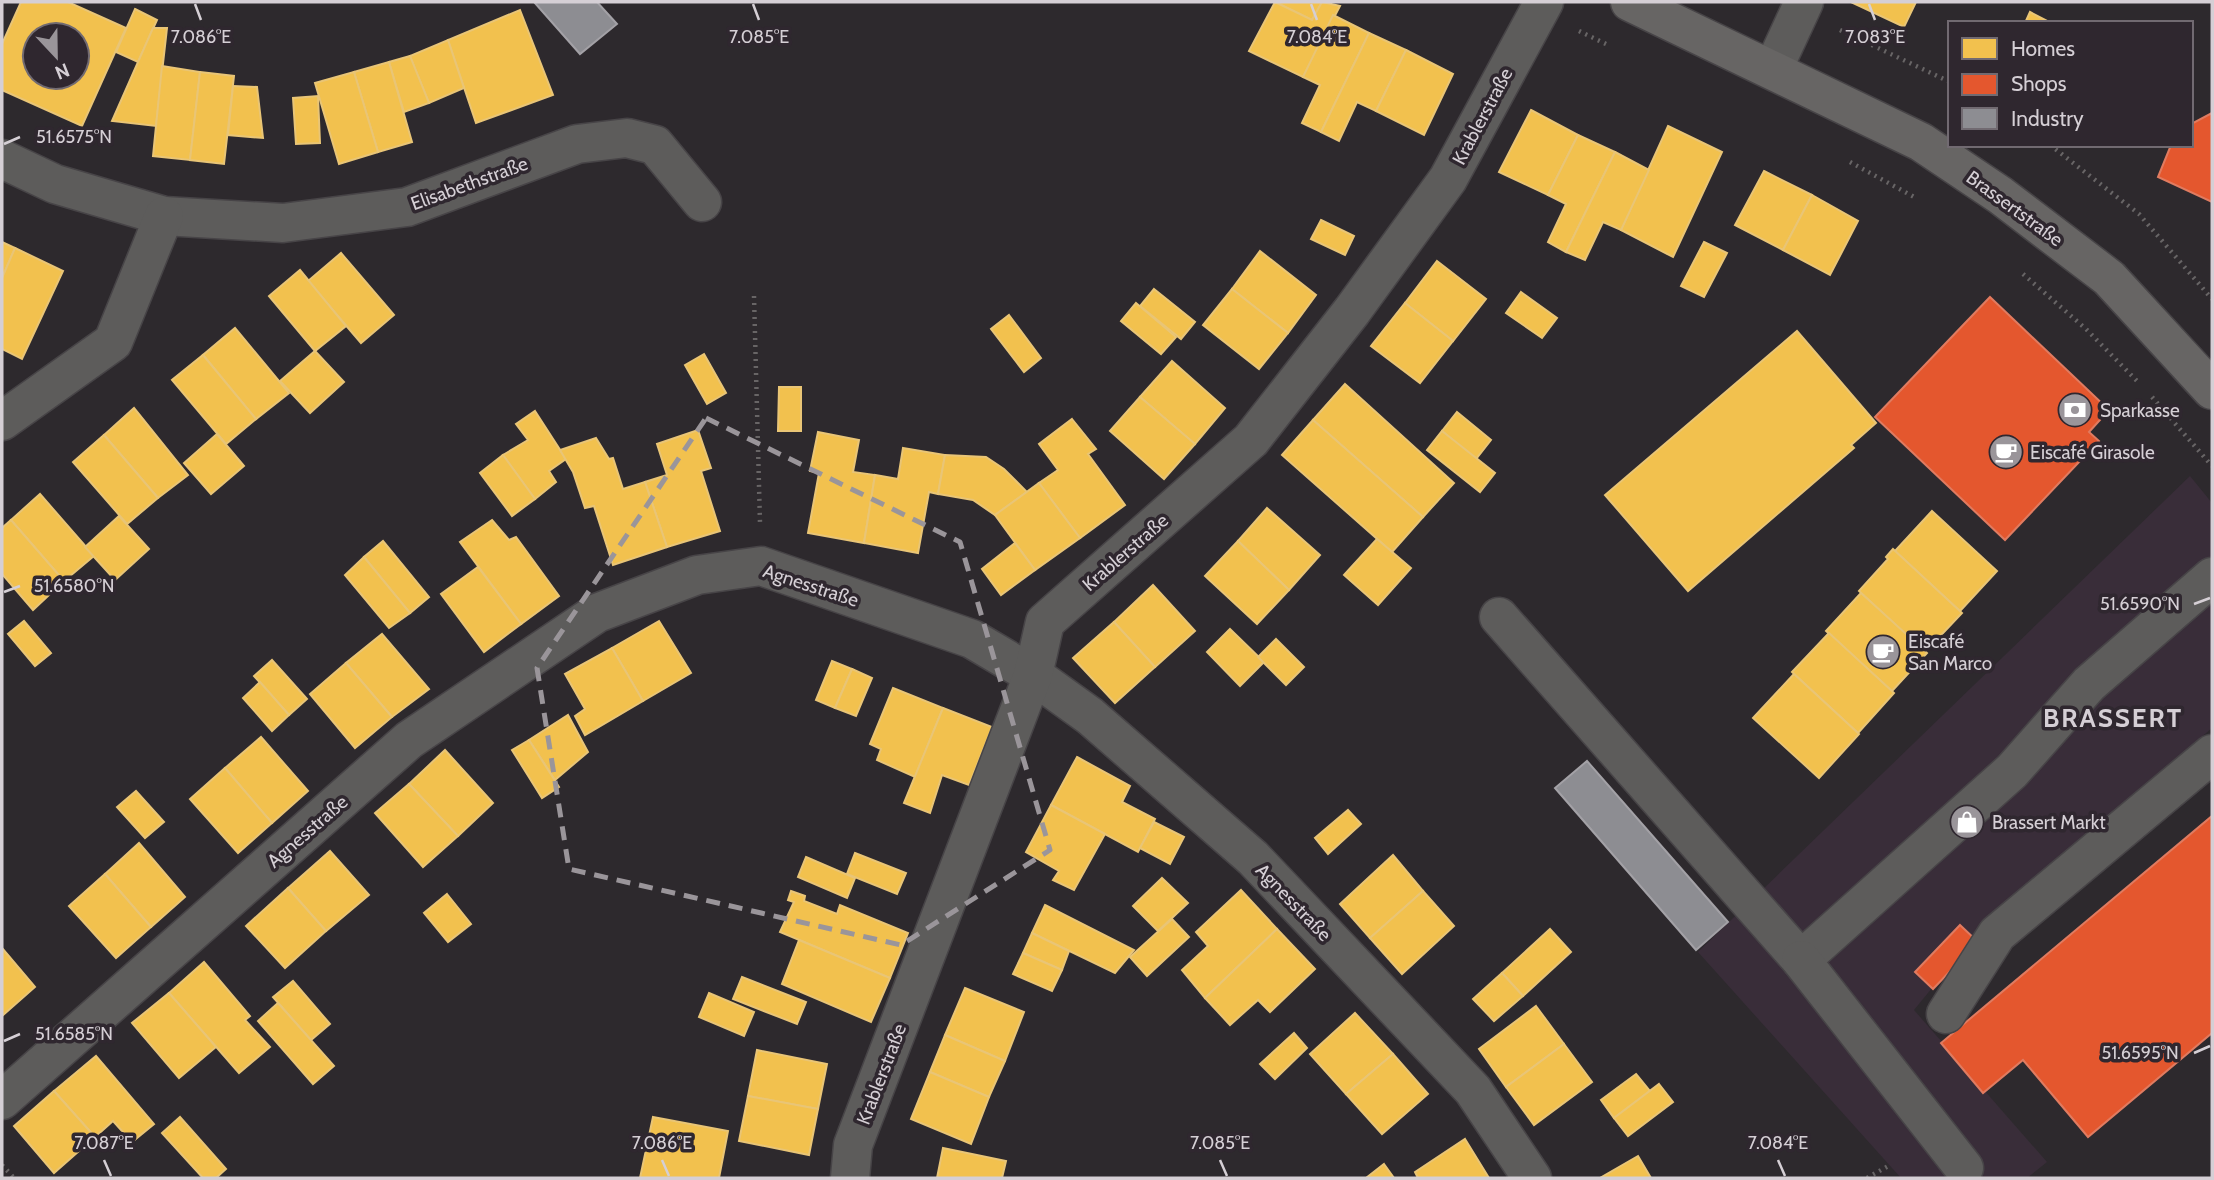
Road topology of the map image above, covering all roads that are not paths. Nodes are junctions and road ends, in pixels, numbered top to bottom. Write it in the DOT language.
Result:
graph roads {
  1 [pos="1630,2"];
  2 [pos="1802,6"];
  3 [pos="1541,7"];
  4 [pos="1773,69"];
  5 [pos="2,159"];
  6 [pos="702,202"];
  7 [pos="164,216"];
  8 [pos="2212,390"];
  9 [pos="2,421"];
  10 [pos="2212,577"];
  11 [pos="1499,617"];
  12 [pos="1032,675"];
  13 [pos="2212,754"];
  14 [pos="1801,960"];
  15 [pos="1946,1014"];
  16 [pos="2,1100"];
  17 [pos="1964,1168"];
  18 [pos="850,1178"];
  19 [pos="1532,1178"];
  1 -- 4 [label="main road, Brassertstraße"];
  2 -- 4 [label="street"];
  3 -- 12 [label="street, Krablerstraße"];
  4 -- 8 [label="main road, Brassertstraße"];
  5 -- 7 [label="street, Elisabethstraße"];
  6 -- 7 [label="street, Elisabethstraße"];
  7 -- 9 [label="street"];
  10 -- 14 [label="street"];
  11 -- 14 [label="street"];
  12 -- 16 [label="street, Agnesstraße"];
  12 -- 18 [label="street, Krablerstraße"];
  12 -- 19 [label="street, Agnesstraße"];
  13 -- 15 [label="street"];
  14 -- 17 [label="street"];
}
